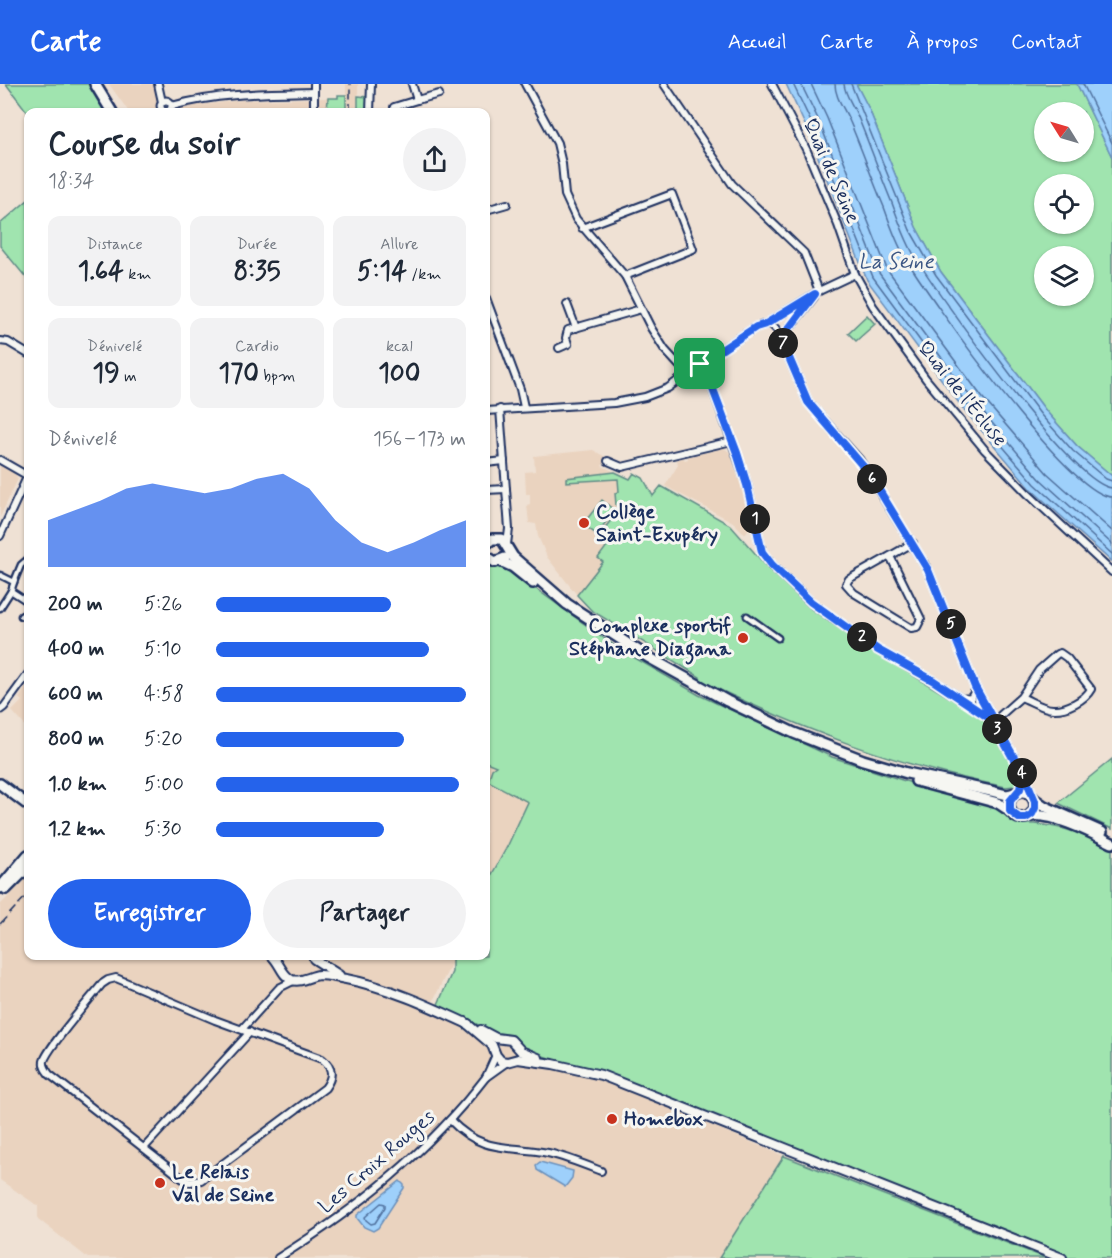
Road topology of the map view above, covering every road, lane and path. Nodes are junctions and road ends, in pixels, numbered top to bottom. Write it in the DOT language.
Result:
graph roads {
  1 [pos="95,84"];
  2 [pos="100,84"];
  3 [pos="158,84"];
  4 [pos="314,84"];
  5 [pos="374,84"];
  6 [pos="412,84"];
  7 [pos="525,84"];
  8 [pos="664,84"];
  9 [pos="772,84"];
  10 [pos="314,92"];
  11 [pos="439,94"];
  12 [pos="417,100"];
  13 [pos="394,107"];
  14 [pos="110,108"];
  15 [pos="115,108"];
  16 [pos="314,108"];
  17 [pos="371,108"];
  18 [pos="507,204"];
  19 [pos="490,209"];
  20 [pos="582,228"];
  21 [pos="855,274"];
  22 [pos="625,276"];
  23 [pos="817,293"];
  24 [pos="567,304"];
  25 [pos="490,308"];
  26 [pos="641,309"];
  27 [pos="769,325"];
  28 [pos="576,328"];
  29 [pos="781,339"];
  30 [pos="0,342"];
  31 [pos="559,348"];
  32 [pos="24,352"];
  33 [pos="700,364"];
  34 [pos="688,375"];
  35 [pos="524,407"];
  36 [pos="500,410"];
  37 [pos="490,411"];
  38 [pos="732,441"];
  39 [pos="0,460"];
  40 [pos="504,461"];
  41 [pos="609,461"];
  42 [pos="490,463"];
  43 [pos="24,473"];
  44 [pos="24,484"];
  45 [pos="506,489"];
  46 [pos="490,490"];
  47 [pos="508,525"];
  48 [pos="0,536"];
  49 [pos="490,539"];
  50 [pos="913,543"];
  51 [pos="507,547"];
  52 [pos="890,556"];
  53 [pos="490,559"];
  54 [pos="500,561"];
  55 [pos="24,562"];
  56 [pos="1112,572"];
  57 [pos="0,575"];
  58 [pos="14,582"];
  59 [pos="11,591"];
  60 [pos="24,599"];
  61 [pos="0,608"];
  62 [pos="24,614"];
  63 [pos="21,616"];
  64 [pos="747,616"];
  65 [pos="778,638"];
  66 [pos="24,680"];
  67 [pos="976,689"];
  68 [pos="1021,697"];
  69 [pos="962,699"];
  70 [pos="0,710"];
  71 [pos="993,721"];
  72 [pos="1022,774"];
  73 [pos="0,782"];
  74 [pos="1017,793"];
  75 [pos="24,795"];
  76 [pos="1033,798"];
  77 [pos="24,802"];
  78 [pos="1010,811"];
  79 [pos="1030,816"];
  80 [pos="1112,837"];
  81 [pos="1112,843"];
  82 [pos="24,860"];
  83 [pos="24,871"];
  84 [pos="0,888"];
  85 [pos="0,894"];
  86 [pos="275,960"];
  87 [pos="283,960"];
  88 [pos="313,960"];
  89 [pos="317,960"];
  90 [pos="282,969"];
  91 [pos="306,978"];
  92 [pos="295,980"];
  93 [pos="348,980"];
  94 [pos="279,988"];
  95 [pos="465,1022"];
  96 [pos="243,1029"];
  97 [pos="250,1032"];
  98 [pos="504,1039"];
  99 [pos="517,1047"];
  100 [pos="495,1052"];
  101 [pos="509,1061"];
  102 [pos="554,1064"];
  103 [pos="486,1077"];
  104 [pos="450,1120"];
  105 [pos="144,1148"];
  106 [pos="601,1171"];
  107 [pos="278,1258"];
  108 [pos="1062,1258"];
  1 -- 14 [label="main road"];
  2 -- 15 [label="main road"];
  3 -- 10 [label="street"];
  4 -- 10 [label="street"];
  5 -- 17 [label="street"];
  6 -- 12 [label="street"];
  7 -- 20 [label="street"];
  8 -- 23 [label="street"];
  9 -- 21 [label="street, Quai de Seine"];
  10 -- 16 [label="street"];
  11 -- 12 [label="street"];
  12 -- 13 [label="street"];
  18 -- 19 [label="street"];
  20 -- 22 [label="street"];
  20 -- 22 [label="street"];
  21 -- 23 [label="street"];
  21 -- 56 [label="street, Quai de l'Écluse"];
  22 -- 26 [label="street"];
  23 -- 27 [label="street"];
  23 -- 29 [label="street"];
  24 -- 28 [label="street"];
  25 -- 35 [label="street"];
  26 -- 28 [label="street"];
  26 -- 34 [label="street"];
  27 -- 29 [label="street"];
  27 -- 33 [label="street"];
  28 -- 31 [label="street"];
  29 -- 50 [label="street"];
  30 -- 32 [label="street"];
  33 -- 34 [label="street"];
  33 -- 38 [label="street"];
  34 -- 35 [label="street"];
  35 -- 36 [label="street"];
  36 -- 37 [label="street"];
  36 -- 40 [label="street"];
  38 -- 41 [label="street"];
  38 -- 69 [label="street"];
  39 -- 43 [label="street"];
  40 -- 42 [label="street"];
  40 -- 45 [label="street"];
  44 -- 48 [label="street"];
  45 -- 46 [label="street"];
  45 -- 47 [label="street"];
  47 -- 49 [label="street"];
  47 -- 51 [label="street"];
  49 -- 51 [label="main road"];
  50 -- 52 [label="street"];
  50 -- 67 [label="street"];
  51 -- 54 [label="main road"];
  51 -- 74 [label="main road"];
  52 -- 52 [label="street"];
  53 -- 54 [label="main road"];
  54 -- 78 [label="main road"];
  55 -- 58 [label="street"];
  57 -- 58 [label="street"];
  58 -- 59 [label="street"];
  59 -- 60 [label="street"];
  59 -- 61 [label="street"];
  62 -- 63 [label="street"];
  64 -- 65 [label="street"];
  66 -- 70 [label="street"];
  67 -- 69 [label="street"];
  67 -- 71 [label="street"];
  68 -- 68 [label="street"];
  68 -- 71 [label="street"];
  69 -- 71 [label="street"];
  71 -- 72 [label="street"];
  72 -- 74 [label="street"];
  72 -- 76 [label="street"];
  73 -- 75 [label="main road"];
  73 -- 77 [label="main road"];
  74 -- 76 [label="main road"];
  74 -- 78 [label="main road"];
  76 -- 79 [label="main road"];
  76 -- 80 [label="main road"];
  78 -- 79 [label="main road"];
  79 -- 81 [label="main road"];
  82 -- 84 [label="main road"];
  83 -- 85 [label="main road"];
  86 -- 90 [label="street"];
  87 -- 90 [label="street"];
  88 -- 91 [label="street"];
  89 -- 93 [label="street"];
  90 -- 92 [label="street"];
  90 -- 94 [label="street"];
  91 -- 92 [label="street"];
  91 -- 93 [label="street"];
  92 -- 94 [label="street"];
  93 -- 95 [label="street"];
  94 -- 96 [label="street"];
  95 -- 98 [label="street"];
  95 -- 100 [label="street"];
  96 -- 97 [label="street"];
  96 -- 105 [label="street"];
  97 -- 105 [label="street"];
  97 -- 105 [label="street"];
  98 -- 99 [label="street"];
  98 -- 100 [label="street"];
  99 -- 101 [label="street"];
  99 -- 102 [label="street"];
  100 -- 101 [label="street"];
  100 -- 103 [label="street, Les Croix Rouges"];
  101 -- 102 [label="street"];
  101 -- 103 [label="street, Les Croix Rouges"];
  102 -- 108 [label="street"];
  103 -- 104 [label="street, Les Croix Rouges"];
  104 -- 106 [label="street"];
  104 -- 107 [label="street, Les Croix Rouges"];
}
